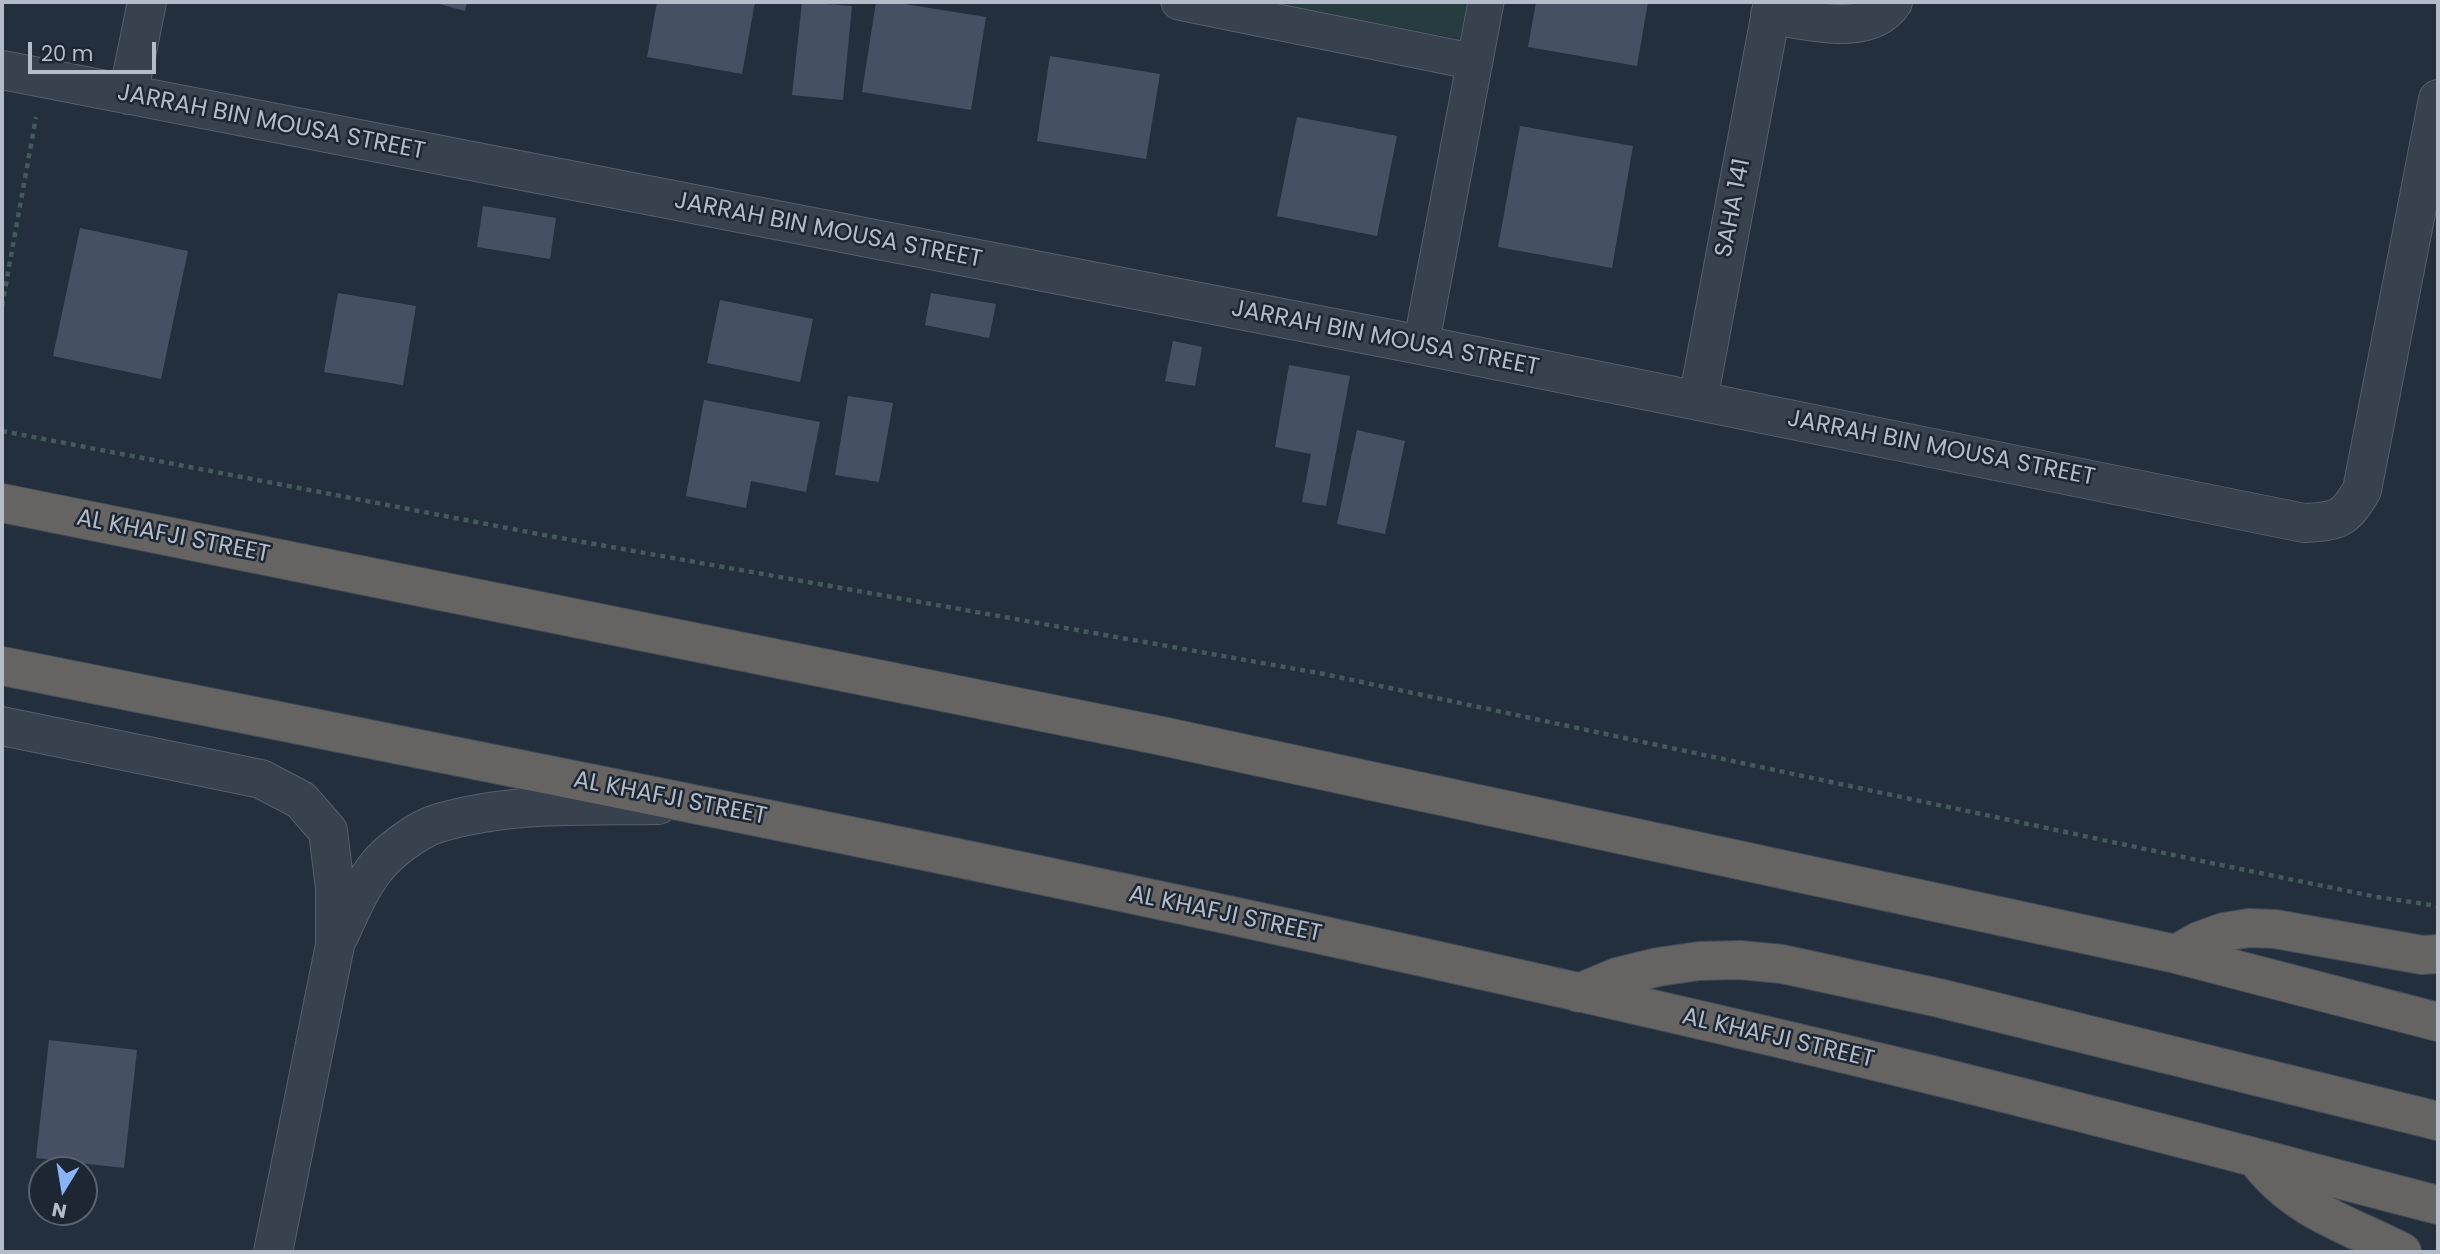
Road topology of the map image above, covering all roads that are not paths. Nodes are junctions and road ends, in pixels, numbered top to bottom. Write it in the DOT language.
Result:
graph roads {
  1 [pos="147,2"];
  2 [pos="1179,2"];
  3 [pos="1486,2"];
  4 [pos="1893,2"];
  5 [pos="1771,8"];
  6 [pos="1475,62"];
  7 [pos="2,70"];
  8 [pos="128,95"];
  9 [pos="2438,99"];
  10 [pos="1421,345"];
  11 [pos="1698,400"];
  12 [pos="2,503"];
  13 [pos="2,666"];
  14 [pos="2,726"];
  15 [pos="693,804"];
  16 [pos="335,945"];
  17 [pos="2176,954"];
  18 [pos="2438,954"];
  19 [pos="1579,993"];
  20 [pos="2438,1022"];
  21 [pos="2438,1121"];
  22 [pos="2256,1158"];
  23 [pos="2438,1205"];
  24 [pos="273,1252"];
  25 [pos="2402,1252"];
  1 -- 8 [label="street"];
  2 -- 6 [label="street"];
  3 -- 6 [label="street"];
  4 -- 5 [label="street, SAHA 141"];
  5 -- 11 [label="street, SAHA 141"];
  6 -- 10 [label="street"];
  7 -- 8 [label="street, JARRAH BIN MOUSA STREET"];
  8 -- 10 [label="street, JARRAH BIN MOUSA STREET"];
  9 -- 11 [label="street, JARRAH BIN MOUSA STREET"];
  10 -- 11 [label="street, JARRAH BIN MOUSA STREET"];
  12 -- 17 [label="highway, AL KHAFJI STREET"];
  13 -- 15 [label="highway, AL KHAFJI STREET"];
  14 -- 16 [label="street"];
  15 -- 16 [label="street"];
  15 -- 19 [label="highway, AL KHAFJI STREET"];
  16 -- 24 [label="street"];
  17 -- 18 [label="highway"];
  17 -- 20 [label="highway, AL KHAFJI STREET"];
  19 -- 21 [label="highway"];
  19 -- 22 [label="highway, AL KHAFJI STREET"];
  22 -- 23 [label="highway, AL KHAFJI STREET"];
  22 -- 25 [label="highway"];
}
